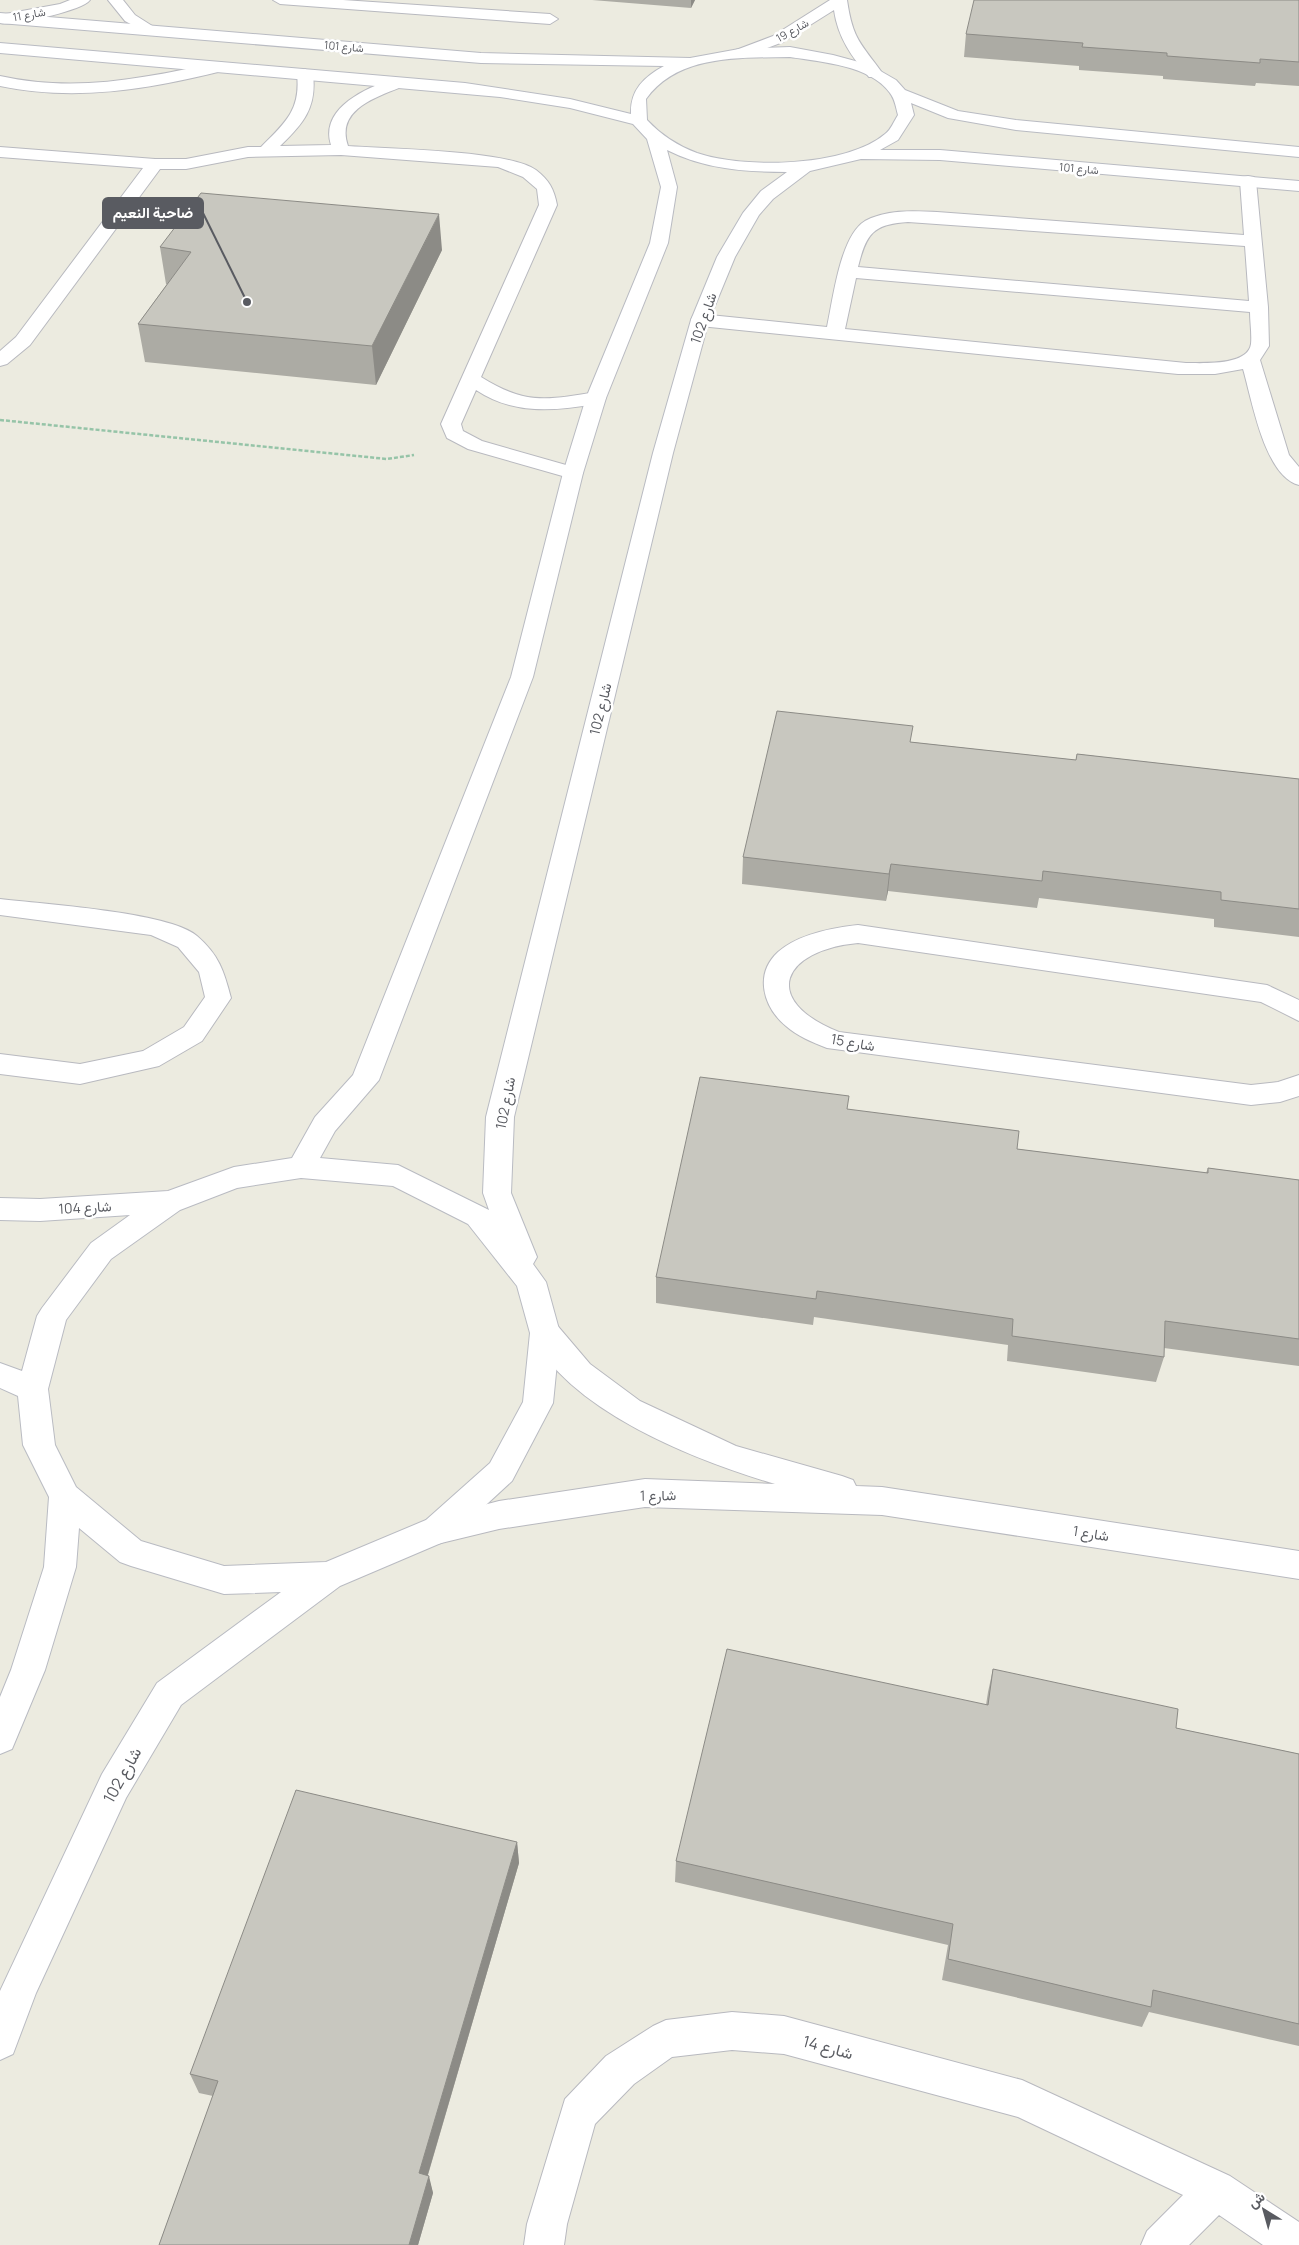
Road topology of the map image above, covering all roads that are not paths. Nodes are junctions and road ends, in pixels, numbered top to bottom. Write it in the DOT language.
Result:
graph roads {
  1 [pos="83,0"];
  2 [pos="115,0"];
  3 [pos="280,0"];
  4 [pos="840,0"];
  5 [pos="2,19"];
  6 [pos="550,19"];
  7 [pos="149,29"];
  8 [pos="0,48"];
  9 [pos="741,53"];
  10 [pos="689,62"];
  11 [pos="220,67"];
  12 [pos="305,74"];
  13 [pos="875,74"];
  14 [pos="0,81"];
  15 [pos="398,83"];
  16 [pos="899,93"];
  17 [pos="639,121"];
  18 [pos="654,138"];
  19 [pos="341,150"];
  20 [pos="266,151"];
  21 [pos="0,152"];
  22 [pos="1299,152"];
  23 [pos="859,156"];
  24 [pos="155,164"];
  25 [pos="804,167"];
  26 [pos="1248,181"];
  27 [pos="1299,186"];
  28 [pos="1253,241"];
  29 [pos="849,272"];
  30 [pos="1259,307"];
  31 [pos="700,320"];
  32 [pos="834,334"];
  33 [pos="1250,358"];
  34 [pos="0,360"];
  35 [pos="472,380"];
  36 [pos="596,398"];
  37 [pos="573,473"];
  38 [pos="1299,479"];
  39 [pos="0,906"];
  40 [pos="1299,1012"];
  41 [pos="0,1064"];
  42 [pos="1299,1085"];
  43 [pos="301,1167"];
  44 [pos="170,1202"];
  45 [pos="0,1209"];
  46 [pos="531,1282"];
  47 [pos="545,1333"];
  48 [pos="0,1375"];
  49 [pos="33,1389"];
  50 [pos="65,1497"];
  51 [pos="882,1501"];
  52 [pos="437,1530"];
  53 [pos="1299,1565"];
  54 [pos="328,1576"];
  55 [pos="0,1738"];
  56 [pos="0,2041"];
  57 [pos="1216,2190"];
  58 [pos="544,2245"];
  59 [pos="1161,2245"];
  60 [pos="1294,2245"];
  1 -- 5 [label="street, شارع 11"];
  2 -- 7 [label="street"];
  3 -- 6 [label="street"];
  4 -- 9 [label="street, شارع 19"];
  4 -- 13 [label="street, شارع 19"];
  5 -- 7 [label="street, شارع 101"];
  7 -- 10 [label="street, شارع 101"];
  8 -- 11 [label="street"];
  9 -- 10 [label="street"];
  9 -- 13 [label="street"];
  10 -- 17 [label="street"];
  11 -- 12 [label="street"];
  11 -- 14 [label="street"];
  12 -- 15 [label="street"];
  12 -- 20 [label="street"];
  13 -- 16 [label="street"];
  15 -- 17 [label="street"];
  15 -- 19 [label="street"];
  16 -- 22 [label="street"];
  16 -- 23 [label="street"];
  17 -- 18 [label="street"];
  18 -- 25 [label="street"];
  18 -- 36 [label="street"];
  19 -- 20 [label="street"];
  19 -- 35 [label="street"];
  20 -- 24 [label="street"];
  21 -- 24 [label="street"];
  23 -- 25 [label="street"];
  23 -- 26 [label="street, شارع 101"];
  24 -- 34 [label="street"];
  25 -- 31 [label="street, شارع 102"];
  26 -- 27 [label="street, شارع 101"];
  26 -- 28 [label="street"];
  28 -- 29 [label="street"];
  28 -- 30 [label="street"];
  29 -- 30 [label="street"];
  29 -- 32 [label="street"];
  30 -- 33 [label="street"];
  31 -- 32 [label="street"];
  31 -- 46 [label="street, شارع 102"];
  32 -- 33 [label="street"];
  33 -- 38 [label="street"];
  35 -- 36 [label="street"];
  35 -- 37 [label="street"];
  36 -- 37 [label="street"];
  37 -- 43 [label="street"];
  39 -- 41 [label="street"];
  40 -- 42 [label="street, شارع 15"];
  43 -- 44 [label="street"];
  43 -- 46 [label="street"];
  44 -- 45 [label="street, شارع 104"];
  44 -- 49 [label="street"];
  46 -- 47 [label="street, شارع 102"];
  47 -- 51 [label="street, شارع 1"];
  47 -- 52 [label="street"];
  48 -- 49 [label="street"];
  49 -- 50 [label="street"];
  50 -- 54 [label="street"];
  50 -- 55 [label="street"];
  51 -- 52 [label="street, شارع 1"];
  51 -- 53 [label="street, شارع 1"];
  52 -- 54 [label="street"];
  54 -- 56 [label="street, شارع 102"];
  57 -- 58 [label="street, شارع 14"];
  57 -- 59 [label="street"];
  57 -- 60 [label="street, شارع 14"];
}
